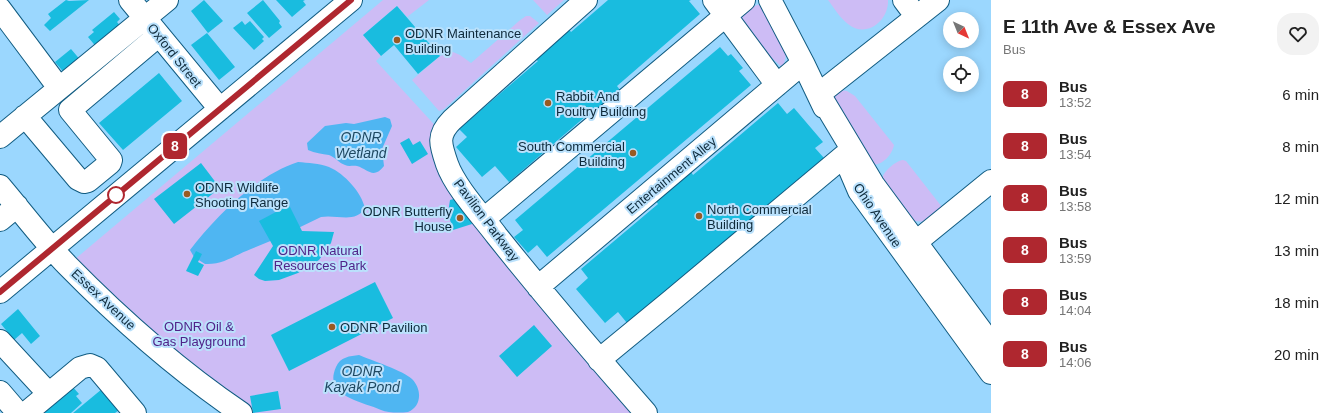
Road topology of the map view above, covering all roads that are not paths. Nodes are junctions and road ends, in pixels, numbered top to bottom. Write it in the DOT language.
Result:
graph roads {
  1 [pos="130,0"];
  2 [pos="167,0"];
  3 [pos="351,0"];
  4 [pos="586,0"];
  5 [pos="744,0"];
  6 [pos="770,0"];
  7 [pos="938,0"];
  8 [pos="328,7"];
  9 [pos="720,8"];
  10 [pos="910,8"];
  11 [pos="0,9"];
  12 [pos="145,18"];
  13 [pos="159,36"];
  14 [pos="803,63"];
  15 [pos="777,85"];
  16 [pos="60,88"];
  17 [pos="819,94"];
  18 [pos="220,109"];
  19 [pos="25,116"];
  20 [pos="0,137"];
  21 [pos="844,156"];
  22 [pos="991,181"];
  23 [pos="0,186"];
  24 [pos="17,206"];
  25 [pos="484,219"];
  26 [pos="0,220"];
  27 [pos="52,248"];
  28 [pos="909,248"];
  29 [pos="538,287"];
  30 [pos="0,292"];
  31 [pos="0,341"];
  32 [pos="991,344"];
  33 [pos="599,360"];
  34 [pos="991,373"];
  35 [pos="0,392"];
  36 [pos="49,394"];
  37 [pos="18,413"];
  38 [pos="26,413"];
  39 [pos="135,413"];
  40 [pos="241,413"];
  41 [pos="646,413"];
  1 -- 12 [label="street, Oxford Street"];
  2 -- 12 [label="street"];
  3 -- 8 [label="street"];
  4 -- 25 [label="street, Pavilion Parkway"];
  5 -- 9 [label="street"];
  6 -- 14 [label="street, Ohio Avenue"];
  7 -- 10 [label="street"];
  8 -- 18 [label="street"];
  9 -- 15 [label="street"];
  9 -- 25 [label="street"];
  10 -- 17 [label="street"];
  11 -- 16 [label="street"];
  12 -- 13 [label="street, Oxford Street"];
  12 -- 16 [label="street"];
  13 -- 18 [label="street, Oxford Street"];
  13 -- 19 [label="street"];
  14 -- 15 [label="street, Entertainment Alley"];
  14 -- 17 [label="street, Ohio Avenue"];
  15 -- 29 [label="street, Entertainment Alley"];
  16 -- 19 [label="street"];
  17 -- 21 [label="street, Ohio Avenue"];
  17 -- 28 [label="street"];
  18 -- 27 [label="street"];
  19 -- 20 [label="street"];
  21 -- 28 [label="street, Ohio Avenue"];
  21 -- 33 [label="street"];
  22 -- 28 [label="street"];
  23 -- 24 [label="street, Essex Avenue"];
  24 -- 26 [label="street"];
  24 -- 27 [label="street, Essex Avenue"];
  25 -- 29 [label="street, Pavilion Parkway"];
  27 -- 30 [label="street"];
  27 -- 40 [label="street, Essex Avenue"];
  28 -- 32 [label="street"];
  28 -- 34 [label="street, Ohio Avenue"];
  29 -- 33 [label="street, Pavilion Parkway"];
  31 -- 36 [label="street"];
  33 -- 41 [label="street, Pavilion Parkway"];
  35 -- 37 [label="street"];
  36 -- 38 [label="street"];
  36 -- 39 [label="street"];
}
